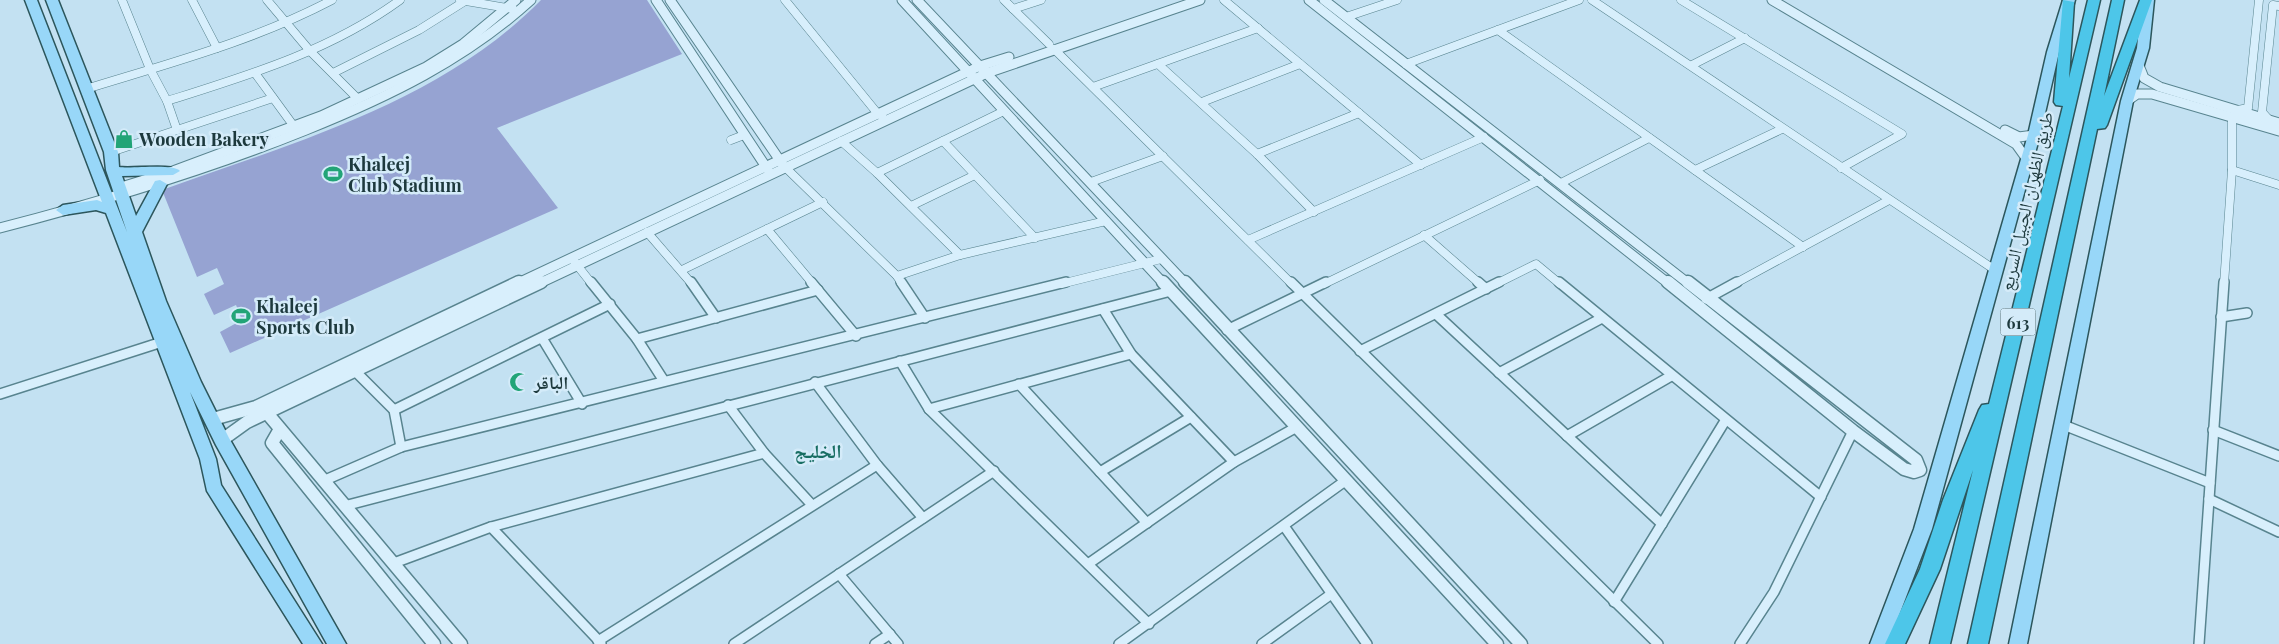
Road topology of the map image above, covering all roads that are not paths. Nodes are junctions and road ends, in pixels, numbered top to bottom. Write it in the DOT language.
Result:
graph roads {
  1 [pos="31,0"];
  2 [pos="52,0"];
  3 [pos="192,0"];
  4 [pos="267,0"];
  5 [pos="332,0"];
  6 [pos="400,0"];
  7 [pos="462,0"];
  8 [pos="516,0"];
  9 [pos="531,0"];
  10 [pos="656,0"];
  11 [pos="670,0"];
  12 [pos="785,0"];
  13 [pos="902,0"];
  14 [pos="917,0"];
  15 [pos="1004,0"];
  16 [pos="1041,0"];
  17 [pos="1179,0"];
  18 [pos="1200,0"];
  19 [pos="1224,0"];
  20 [pos="1309,0"];
  21 [pos="1324,0"];
  22 [pos="1397,0"];
  23 [pos="1580,0"];
  24 [pos="1592,0"];
  25 [pos="1682,0"];
  26 [pos="1772,0"];
  27 [pos="1781,0"];
  28 [pos="2094,0"];
  29 [pos="2118,0"];
  30 [pos="2147,0"];
  31 [pos="2259,0"];
  32 [pos="125,1"];
  33 [pos="2069,1"];
  34 [pos="2275,3"];
  35 [pos="508,8"];
  36 [pos="1013,9"];
  37 [pos="520,10"];
  38 [pos="1346,17"];
  39 [pos="286,24"];
  40 [pos="1258,28"];
  41 [pos="1498,30"];
  42 [pos="1744,38"];
  43 [pos="1052,46"];
  44 [pos="217,48"];
  45 [pos="310,51"];
  46 [pos="2138,63"];
  47 [pos="1158,64"];
  48 [pos="1300,64"];
  49 [pos="1406,64"];
  50 [pos="1692,64"];
  51 [pos="150,69"];
  52 [pos="984,70"];
  53 [pos="2252,72"];
  54 [pos="255,73"];
  55 [pos="333,73"];
  56 [pos="972,76"];
  57 [pos="2265,83"];
  58 [pos="1093,87"];
  59 [pos="86,88"];
  60 [pos="273,98"];
  61 [pos="358,98"];
  62 [pos="167,101"];
  63 [pos="2127,101"];
  64 [pos="1202,102"];
  65 [pos="1004,111"];
  66 [pos="1358,113"];
  67 [pos="2235,114"];
  68 [pos="880,118"];
  69 [pos="2269,120"];
  70 [pos="2279,123"];
  71 [pos="293,125"];
  72 [pos="1782,129"];
  73 [pos="177,130"];
  74 [pos="2279,130"];
  75 [pos="2034,134"];
  76 [pos="744,135"];
  77 [pos="1484,137"];
  78 [pos="1649,138"];
  79 [pos="731,140"];
  80 [pos="841,141"];
  81 [pos="943,141"];
  82 [pos="111,152"];
  83 [pos="1258,154"];
  84 [pos="1163,156"];
  85 [pos="2026,158"];
  86 [pos="2057,160"];
  87 [pos="782,164"];
  88 [pos="1421,165"];
  89 [pos="1841,168"];
  90 [pos="113,170"];
  91 [pos="768,170"];
  92 [pos="1695,170"];
  93 [pos="2232,170"];
  94 [pos="173,171"];
  95 [pos="878,173"];
  96 [pos="975,175"];
  97 [pos="1540,180"];
  98 [pos="1091,182"];
  99 [pos="160,184"];
  100 [pos="1561,184"];
  101 [pos="2279,185"];
  102 [pos="114,196"];
  103 [pos="1889,200"];
  104 [pos="823,202"];
  105 [pos="911,206"];
  106 [pos="2074,206"];
  107 [pos="63,210"];
  108 [pos="1314,212"];
  109 [pos="0,221"];
  110 [pos="1106,221"];
  111 [pos="0,228"];
  112 [pos="767,229"];
  113 [pos="647,232"];
  114 [pos="134,233"];
  115 [pos="1424,235"];
  116 [pos="1035,238"];
  117 [pos="1248,240"];
  118 [pos="1803,247"];
  119 [pos="960,255"];
  120 [pos="1162,259"];
  121 [pos="575,262"];
  122 [pos="1144,263"];
  123 [pos="682,270"];
  124 [pos="1995,270"];
  125 [pos="897,276"];
  126 [pos="1486,289"];
  127 [pos="818,290"];
  128 [pos="1171,291"];
  129 [pos="1302,294"];
  130 [pos="1706,299"];
  131 [pos="610,304"];
  132 [pos="1103,309"];
  133 [pos="2247,313"];
  134 [pos="1436,314"];
  135 [pos="2221,317"];
  136 [pos="716,318"];
  137 [pos="924,318"];
  138 [pos="1602,318"];
  139 [pos="1227,330"];
  140 [pos="856,336"];
  141 [pos="542,338"];
  142 [pos="637,339"];
  143 [pos="162,342"];
  144 [pos="1360,351"];
  145 [pos="1131,354"];
  146 [pos="2010,357"];
  147 [pos="900,361"];
  148 [pos="354,370"];
  149 [pos="1500,373"];
  150 [pos="1671,376"];
  151 [pos="664,380"];
  152 [pos="815,382"];
  153 [pos="1019,384"];
  154 [pos="0,394"];
  155 [pos="582,404"];
  156 [pos="728,405"];
  157 [pos="256,407"];
  158 [pos="929,409"];
  159 [pos="394,410"];
  160 [pos="268,413"];
  161 [pos="1192,418"];
  162 [pos="213,419"];
  163 [pos="1725,421"];
  164 [pos="2061,424"];
  165 [pos="1295,428"];
  166 [pos="280,430"];
  167 [pos="2213,430"];
  168 [pos="1853,431"];
  169 [pos="1567,436"];
  170 [pos="222,440"];
  171 [pos="401,447"];
  172 [pos="764,453"];
  173 [pos="2279,456"];
  174 [pos="1234,462"];
  175 [pos="877,465"];
  176 [pos="994,471"];
  177 [pos="1100,472"];
  178 [pos="322,481"];
  179 [pos="1345,481"];
  180 [pos="2210,483"];
  181 [pos="1820,497"];
  182 [pos="2208,499"];
  183 [pos="812,505"];
  184 [pos="344,506"];
  185 [pos="923,518"];
  186 [pos="1147,523"];
  187 [pos="1662,524"];
  188 [pos="1284,526"];
  189 [pos="491,527"];
  190 [pos="2279,532"];
  191 [pos="394,563"];
  192 [pos="1088,564"];
  193 [pos="839,574"];
  194 [pos="1330,595"];
  195 [pos="1614,602"];
  196 [pos="1149,624"];
  197 [pos="890,634"];
  198 [pos="600,642"];
  199 [pos="313,644"];
  200 [pos="337,644"];
  201 [pos="434,644"];
  202 [pos="461,644"];
  203 [pos="734,644"];
  204 [pos="875,644"];
  205 [pos="898,644"];
  206 [pos="1119,644"];
  207 [pos="1262,644"];
  208 [pos="1367,644"];
  209 [pos="1496,644"];
  210 [pos="1521,644"];
  211 [pos="1658,644"];
  212 [pos="1740,644"];
  213 [pos="1879,644"];
  214 [pos="1895,644"];
  215 [pos="1940,644"];
  216 [pos="1978,644"];
  217 [pos="2018,644"];
  218 [pos="2199,644"];
  1 -- 102 [label="main road"];
  2 -- 59 [label="main road"];
  3 -- 44 [label="street"];
  4 -- 39 [label="street"];
  5 -- 39 [label="street"];
  6 -- 45 [label="street"];
  7 -- 35 [label="street"];
  7 -- 55 [label="street"];
  8 -- 35 [label="street"];
  9 -- 37 [label="street"];
  10 -- 76 [label="street"];
  11 -- 87 [label="street"];
  12 -- 68 [label="street"];
  13 -- 56 [label="street"];
  14 -- 52 [label="street"];
  15 -- 36 [label="street"];
  16 -- 36 [label="street"];
  17 -- 43 [label="street"];
  18 -- 43 [label="street"];
  19 -- 40 [label="street"];
  20 -- 77 [label="street"];
  21 -- 38 [label="street"];
  22 -- 38 [label="street"];
  23 -- 41 [label="street"];
  24 -- 50 [label="street"];
  25 -- 42 [label="street"];
  26 -- 85 [label="street"];
  27 -- 75 [label="street"];
  28 -- 86 [label="highway, طريق الظهران الجبيل السريع / 613"];
  29 -- 106 [label="highway, 613"];
  30 -- 46 [label="main road"];
  30 -- 106 [label="highway"];
  31 -- 53 [label="street"];
  32 -- 51 [label="street"];
  33 -- 75 [label="main road, 613"];
  33 -- 86 [label="highway"];
  34 -- 57 [label="street"];
  35 -- 37 [label="street"];
  35 -- 61 [label="street"];
  36 -- 43 [label="street"];
  37 -- 99 [label="street"];
  38 -- 49 [label="street"];
  39 -- 44 [label="street"];
  39 -- 45 [label="street"];
  40 -- 47 [label="street"];
  40 -- 48 [label="street"];
  41 -- 49 [label="street"];
  41 -- 78 [label="street"];
  42 -- 50 [label="street"];
  42 -- 89 [label="street"];
  43 -- 52 [label="street"];
  43 -- 58 [label="street"];
  44 -- 51 [label="street"];
  45 -- 54 [label="street"];
  45 -- 55 [label="street"];
  46 -- 63 [label="main road"];
  46 -- 67 [label="street"];
  47 -- 58 [label="street"];
  47 -- 64 [label="street"];
  48 -- 64 [label="street"];
  48 -- 66 [label="street"];
  49 -- 100 [label="street"];
  50 -- 72 [label="street"];
  51 -- 59 [label="street"];
  51 -- 62 [label="street"];
  52 -- 56 [label="street"];
  52 -- 98 [label="street"];
  53 -- 57 [label="street"];
  53 -- 67 [label="street"];
  54 -- 60 [label="street"];
  54 -- 62 [label="street"];
  55 -- 61 [label="street"];
  56 -- 65 [label="street"];
  56 -- 68 [label="street"];
  57 -- 69 [label="street"];
  58 -- 84 [label="street"];
  59 -- 82 [label="main road"];
  60 -- 71 [label="street"];
  60 -- 73 [label="street"];
  61 -- 71 [label="street"];
  62 -- 73 [label="street"];
  63 -- 67 [label="street"];
  63 -- 164 [label="main road"];
  64 -- 83 [label="street"];
  65 -- 81 [label="street"];
  65 -- 110 [label="street"];
  66 -- 83 [label="street"];
  66 -- 88 [label="street"];
  67 -- 69 [label="street"];
  67 -- 74 [label="street"];
  67 -- 93 [label="street"];
  68 -- 80 [label="street"];
  68 -- 87 [label="street"];
  69 -- 70 [label="street"];
  71 -- 94 [label="street"];
  72 -- 89 [label="street"];
  72 -- 92 [label="street"];
  73 -- 82 [label="street"];
  75 -- 85 [label="main road, 613"];
  76 -- 79 [label="street"];
  76 -- 91 [label="street"];
  77 -- 88 [label="street"];
  77 -- 97 [label="street"];
  78 -- 92 [label="street"];
  78 -- 100 [label="street"];
  80 -- 87 [label="street"];
  80 -- 95 [label="street"];
  81 -- 95 [label="street"];
  81 -- 96 [label="street"];
  82 -- 90 [label="main road"];
  83 -- 108 [label="street"];
  84 -- 98 [label="street"];
  84 -- 117 [label="street"];
  85 -- 124 [label="main road, 613"];
  86 -- 146 [label="highway, طريق الظهران الجبيل السريع / 613"];
  87 -- 91 [label="street"];
  87 -- 104 [label="street"];
  88 -- 108 [label="street"];
  89 -- 103 [label="street"];
  90 -- 94 [label="main road"];
  90 -- 102 [label="main road"];
  91 -- 113 [label="street"];
  91 -- 121 [label="street"];
  92 -- 118 [label="street"];
  93 -- 101 [label="street"];
  93 -- 135 [label="street"];
  94 -- 102 [label="street"];
  95 -- 105 [label="street"];
  96 -- 105 [label="street"];
  96 -- 116 [label="street"];
  97 -- 115 [label="street"];
  97 -- 168 [label="street"];
  98 -- 120 [label="street"];
  99 -- 102 [label="street"];
  99 -- 114 [label="main road"];
  100 -- 130 [label="street"];
  102 -- 107 [label="main road"];
  102 -- 109 [label="street"];
  102 -- 114 [label="main road"];
  102 -- 143 [label="main road"];
  103 -- 118 [label="street"];
  103 -- 124 [label="street"];
  104 -- 112 [label="street"];
  104 -- 125 [label="street"];
  105 -- 119 [label="street"];
  106 -- 216 [label="highway, 613"];
  107 -- 111 [label="street"];
  108 -- 117 [label="street"];
  110 -- 116 [label="street"];
  110 -- 122 [label="street"];
  112 -- 123 [label="street"];
  112 -- 127 [label="street"];
  113 -- 121 [label="street"];
  113 -- 123 [label="street"];
  114 -- 162 [label="main road"];
  115 -- 126 [label="street"];
  115 -- 129 [label="street"];
  116 -- 119 [label="street"];
  117 -- 129 [label="street"];
  118 -- 130 [label="street"];
  119 -- 125 [label="street"];
  120 -- 122 [label="street"];
  120 -- 139 [label="street"];
  121 -- 131 [label="street"];
  121 -- 148 [label="street"];
  121 -- 157 [label="street"];
  122 -- 128 [label="street"];
  122 -- 137 [label="street"];
  123 -- 136 [label="street"];
  124 -- 213 [label="main road, 613"];
  125 -- 137 [label="street"];
  126 -- 134 [label="street"];
  126 -- 138 [label="street"];
  127 -- 136 [label="street"];
  127 -- 140 [label="street"];
  128 -- 132 [label="street"];
  128 -- 165 [label="street"];
  129 -- 139 [label="street"];
  129 -- 144 [label="street"];
  130 -- 168 [label="street"];
  131 -- 141 [label="street"];
  131 -- 142 [label="street"];
  132 -- 145 [label="street"];
  132 -- 147 [label="street"];
  133 -- 135 [label="street"];
  134 -- 144 [label="street"];
  134 -- 149 [label="street"];
  135 -- 167 [label="street"];
  136 -- 142 [label="street"];
  137 -- 140 [label="street"];
  138 -- 149 [label="street"];
  138 -- 150 [label="street"];
  139 -- 210 [label="street"];
  140 -- 151 [label="street"];
  141 -- 155 [label="street"];
  141 -- 159 [label="street"];
  142 -- 151 [label="street"];
  143 -- 154 [label="street"];
  143 -- 199 [label="main road"];
  144 -- 195 [label="street"];
  145 -- 153 [label="street"];
  145 -- 161 [label="street"];
  146 -- 214 [label="highway"];
  146 -- 215 [label="highway, طريق الظهران الجبيل السريع / 613"];
  147 -- 152 [label="street"];
  147 -- 158 [label="street"];
  148 -- 159 [label="street"];
  148 -- 160 [label="street"];
  149 -- 169 [label="street"];
  150 -- 163 [label="street"];
  150 -- 169 [label="street"];
  151 -- 155 [label="street"];
  152 -- 156 [label="street"];
  152 -- 175 [label="street"];
  153 -- 158 [label="street"];
  153 -- 177 [label="street"];
  155 -- 171 [label="street"];
  156 -- 172 [label="street"];
  156 -- 184 [label="street"];
  157 -- 160 [label="street"];
  157 -- 162 [label="street"];
  158 -- 176 [label="street"];
  159 -- 171 [label="street"];
  160 -- 166 [label="street"];
  160 -- 170 [label="street"];
  161 -- 174 [label="street"];
  161 -- 177 [label="street"];
  162 -- 170 [label="main road"];
  163 -- 181 [label="street"];
  163 -- 187 [label="street"];
  164 -- 180 [label="street"];
  164 -- 217 [label="main road"];
  165 -- 174 [label="street"];
  165 -- 179 [label="street"];
  166 -- 178 [label="street"];
  166 -- 201 [label="street"];
  167 -- 173 [label="street"];
  167 -- 180 [label="street"];
  168 -- 181 [label="street"];
  169 -- 187 [label="street"];
  170 -- 200 [label="main road"];
  171 -- 178 [label="street"];
  172 -- 183 [label="street"];
  172 -- 189 [label="street"];
  174 -- 186 [label="street"];
  175 -- 183 [label="street"];
  175 -- 185 [label="street"];
  176 -- 185 [label="street"];
  176 -- 192 [label="street"];
  177 -- 186 [label="street"];
  178 -- 184 [label="street"];
  179 -- 188 [label="street"];
  179 -- 209 [label="street"];
  180 -- 182 [label="street"];
  181 -- 212 [label="street"];
  182 -- 190 [label="street"];
  182 -- 218 [label="street"];
  183 -- 198 [label="street"];
  184 -- 191 [label="street"];
  185 -- 193 [label="street"];
  186 -- 192 [label="street"];
  187 -- 195 [label="street"];
  188 -- 194 [label="street"];
  188 -- 196 [label="street"];
  189 -- 191 [label="street"];
  189 -- 198 [label="street"];
  191 -- 202 [label="street"];
  192 -- 196 [label="street"];
  193 -- 197 [label="street"];
  193 -- 203 [label="street"];
  194 -- 207 [label="street"];
  194 -- 208 [label="street"];
  195 -- 211 [label="street"];
  196 -- 206 [label="street"];
  197 -- 204 [label="street"];
  197 -- 205 [label="street"];
}
